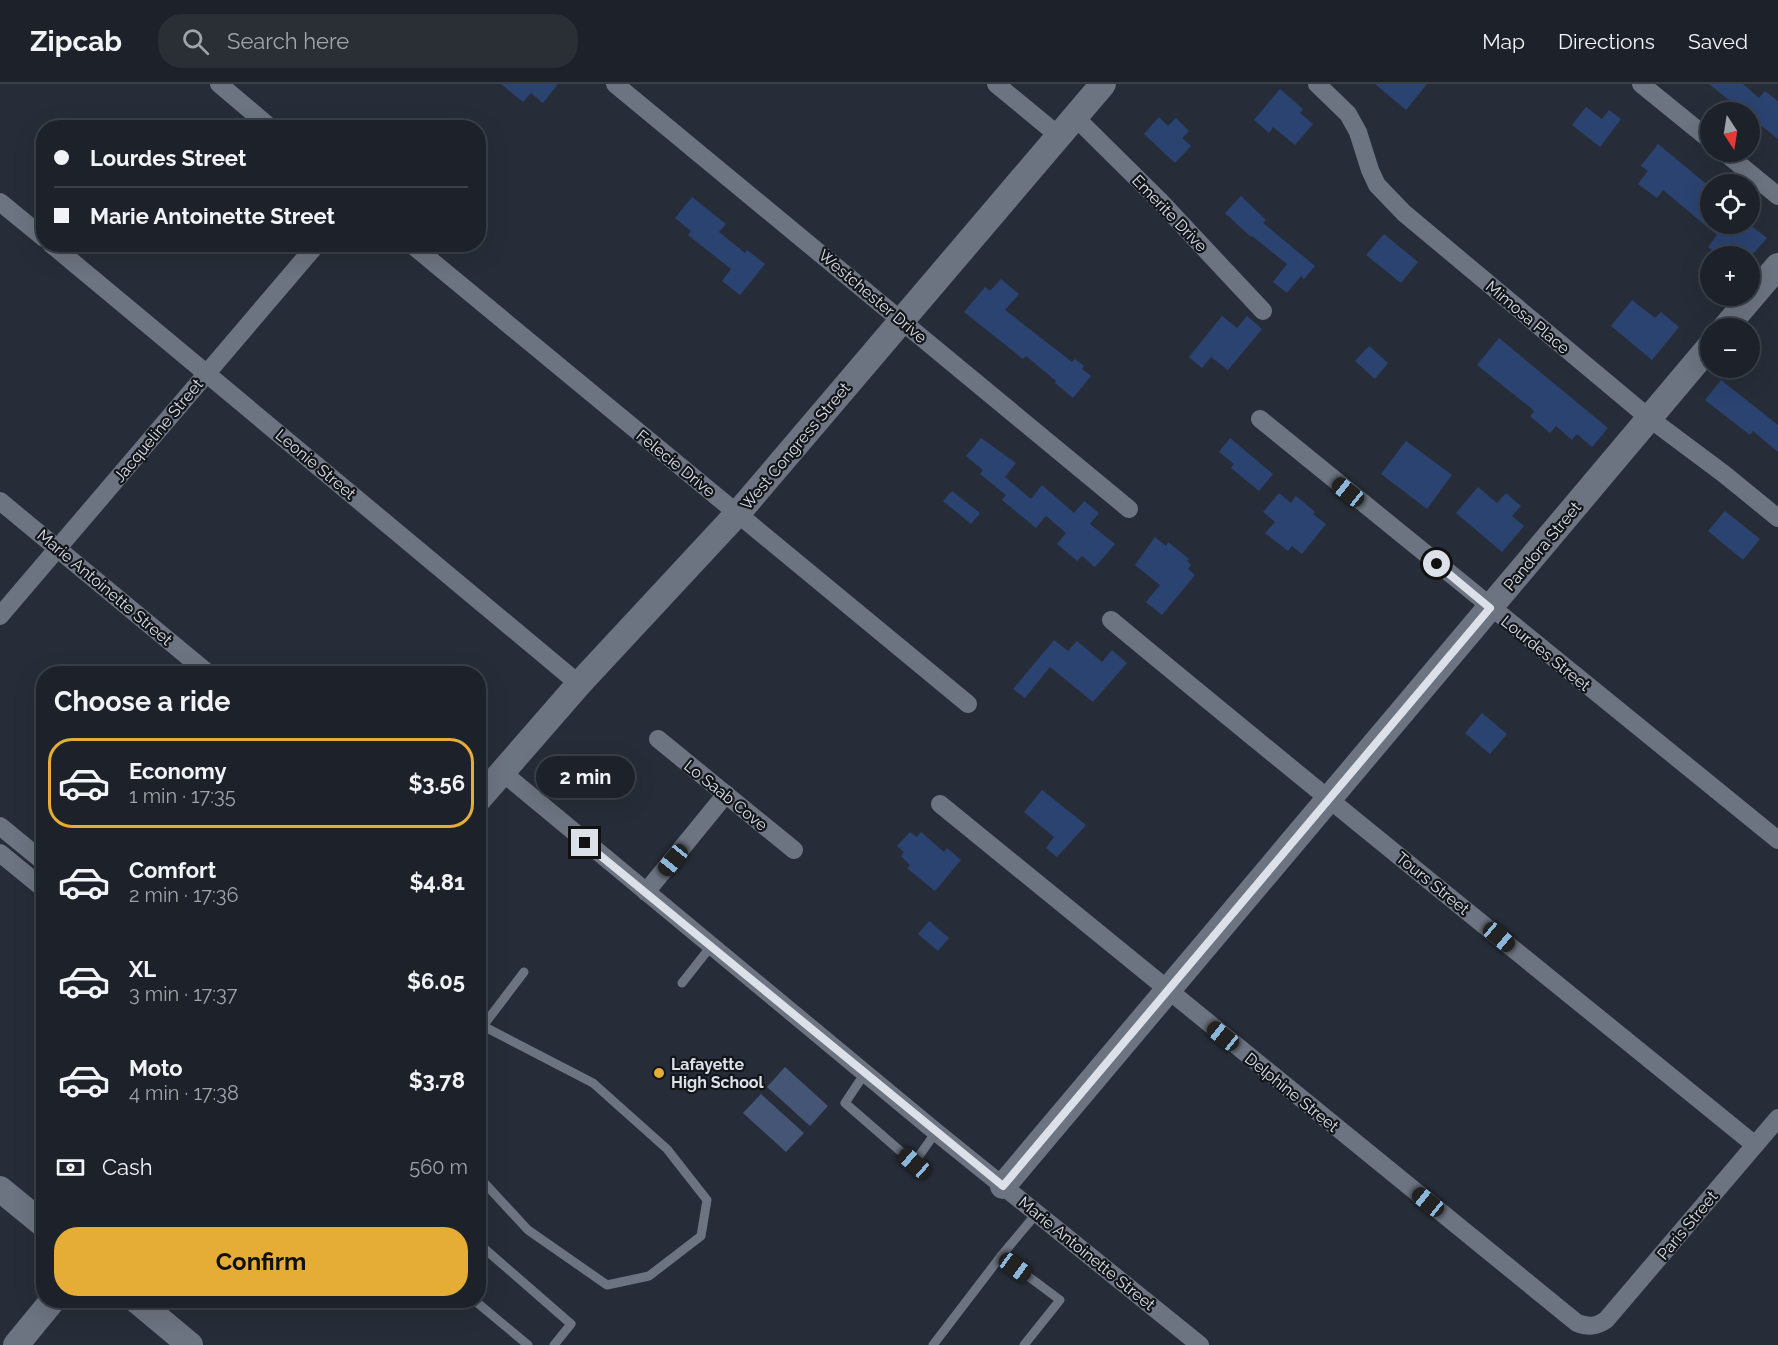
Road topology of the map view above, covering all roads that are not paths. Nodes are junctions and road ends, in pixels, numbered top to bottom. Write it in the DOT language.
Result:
graph roads {
  1 [pos="219,84"];
  2 [pos="615,84"];
  3 [pos="996,84"];
  4 [pos="1103,84"];
  5 [pos="1317,84"];
  6 [pos="1641,84"];
  7 [pos="262,120"];
  8 [pos="1067,127"];
  9 [pos="1700,132"];
  10 [pos="1736,162"];
  11 [pos="1778,196"];
  12 [pos="0,202"];
  13 [pos="36,231"];
  14 [pos="61,252"];
  15 [pos="310,252"];
  16 [pos="421,252"];
  17 [pos="1778,266"];
  18 [pos="1263,311"];
  19 [pos="1734,318"];
  20 [pos="902,320"];
  21 [pos="1700,358"];
  22 [pos="207,372"];
  23 [pos="1649,418"];
  24 [pos="1260,419"];
  25 [pos="0,501"];
  26 [pos="1129,510"];
  27 [pos="738,513"];
  28 [pos="1778,518"];
  29 [pos="57,548"];
  30 [pos="1490,608"];
  31 [pos="0,616"];
  32 [pos="1112,620"];
  33 [pos="199,666"];
  34 [pos="579,684"];
  35 [pos="968,704"];
  36 [pos="658,739"];
  37 [pos="502,772"];
  38 [pos="486,791"];
  39 [pos="726,795"];
  40 [pos="1328,800"];
  41 [pos="940,804"];
  42 [pos="0,826"];
  43 [pos="1778,840"];
  44 [pos="29,850"];
  45 [pos="794,850"];
  46 [pos="0,854"];
  47 [pos="36,856"];
  48 [pos="16,866"];
  49 [pos="36,882"];
  50 [pos="646,892"];
  51 [pos="712,945"];
  52 [pos="524,972"];
  53 [pos="682,983"];
  54 [pos="1167,991"];
  55 [pos="486,1019"];
  56 [pos="486,1028"];
  57 [pos="865,1073"];
  58 [pos="1778,1118"];
  59 [pos="936,1132"];
  60 [pos="1755,1145"];
  61 [pos="486,1185"];
  62 [pos="1003,1186"];
  63 [pos="0,1189"];
  64 [pos="1037,1213"];
  65 [pos="36,1218"];
  66 [pos="486,1250"];
  67 [pos="1001,1256"];
  68 [pos="46,1308"];
  69 [pos="146,1308"];
  70 [pos="484,1308"];
  71 [pos="1593,1326"];
  72 [pos="1190,1340"];
  73 [pos="16,1345"];
  74 [pos="190,1345"];
  75 [pos="528,1345"];
  76 [pos="554,1345"];
  77 [pos="933,1345"];
  78 [pos="1024,1345"];
  1 -- 7 [label="street"];
  2 -- 20 [label="street, Westchester Drive"];
  3 -- 8 [label="street, Emerite Drive"];
  4 -- 8 [label="street, West Congress Street"];
  5 -- 23 [label="street, Mimosa Place"];
  6 -- 9 [label="street"];
  8 -- 18 [label="street, Emerite Drive"];
  8 -- 20 [label="street, West Congress Street"];
  10 -- 11 [label="street"];
  12 -- 13 [label="street"];
  14 -- 22 [label="street, Leonie Street"];
  15 -- 22 [label="street, Jacqueline Street"];
  16 -- 27 [label="street, Felecie Drive"];
  17 -- 19 [label="street"];
  20 -- 26 [label="street, Westchester Drive"];
  20 -- 27 [label="street, West Congress Street"];
  21 -- 23 [label="street, Pandora Street"];
  22 -- 29 [label="street, Jacqueline Street"];
  22 -- 34 [label="street, Leonie Street"];
  23 -- 28 [label="street, Mimosa Place"];
  23 -- 30 [label="street, Pandora Street"];
  24 -- 30 [label="street, Lourdes Street"];
  25 -- 29 [label="street, Marie Antoinette Street"];
  27 -- 34 [label="street, West Congress Street"];
  27 -- 35 [label="street, Felecie Drive"];
  29 -- 31 [label="street, Jacqueline Street"];
  29 -- 33 [label="street, Marie Antoinette Street"];
  30 -- 40 [label="street, Pandora Street"];
  30 -- 43 [label="street, Lourdes Street"];
  32 -- 40 [label="street, Tours Street"];
  34 -- 37 [label="street, West Congress Street"];
  36 -- 39 [label="street, Lo Saab Cove"];
  37 -- 38 [label="street, West Congress Street"];
  37 -- 50 [label="street, Marie Antoinette Street"];
  39 -- 45 [label="street, Lo Saab Cove"];
  39 -- 50 [label="street"];
  40 -- 54 [label="street, Pandora Street"];
  40 -- 60 [label="street, Tours Street"];
  41 -- 54 [label="street, Delphine Street"];
  42 -- 44 [label="street"];
  44 -- 47 [label="street"];
  44 -- 48 [label="street"];
  46 -- 48 [label="street"];
  48 -- 49 [label="street"];
  50 -- 51 [label="street, Marie Antoinette Street"];
  51 -- 53 [label="lane"];
  51 -- 57 [label="street, Marie Antoinette Street"];
  52 -- 55 [label="lane"];
  54 -- 62 [label="street, Pandora Street"];
  54 -- 71 [label="street, Delphine Street"];
  56 -- 61 [label="lane"];
  57 -- 59 [label="street, Marie Antoinette Street"];
  57 -- 59 [label="lane"];
  58 -- 60 [label="street, Paris Street"];
  59 -- 62 [label="street, Marie Antoinette Street"];
  60 -- 71 [label="street, Paris Street"];
  62 -- 64 [label="street, Marie Antoinette Street"];
  63 -- 65 [label="street"];
  64 -- 67 [label="lane"];
  64 -- 72 [label="street, Marie Antoinette Street"];
  66 -- 76 [label="lane"];
  67 -- 77 [label="lane"];
  67 -- 78 [label="lane"];
  68 -- 73 [label="street"];
  69 -- 74 [label="street"];
  70 -- 75 [label="lane"];
}
